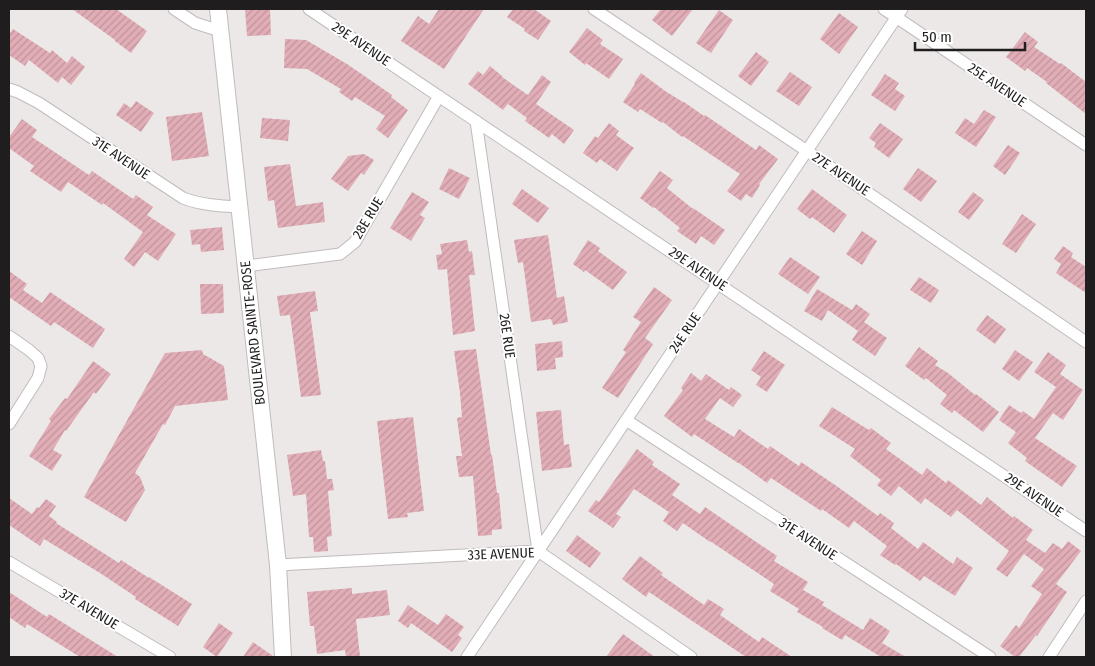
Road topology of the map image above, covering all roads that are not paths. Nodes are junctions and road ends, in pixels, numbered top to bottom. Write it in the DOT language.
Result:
graph roads {
  1 [pos="174,9"];
  2 [pos="218,9"];
  3 [pos="309,9"];
  4 [pos="594,9"];
  5 [pos="884,9"];
  6 [pos="323,13"];
  7 [pos="899,13"];
  8 [pos="220,31"];
  9 [pos="9,89"];
  10 [pos="439,96"];
  11 [pos="476,121"];
  12 [pos="1086,145"];
  13 [pos="807,151"];
  14 [pos="240,207"];
  15 [pos="246,266"];
  16 [pos="718,283"];
  17 [pos="9,336"];
  18 [pos="1086,342"];
  19 [pos="626,420"];
  20 [pos="9,424"];
  21 [pos="1086,531"];
  22 [pos="538,551"];
  23 [pos="9,562"];
  24 [pos="278,566"];
  25 [pos="1086,601"];
  26 [pos="170,657"];
  27 [pos="283,657"];
  28 [pos="467,657"];
  29 [pos="692,657"];
  30 [pos="990,657"];
  31 [pos="1049,657"];
  1 -- 8 [label="street"];
  2 -- 8 [label="street, BOULEVARD SAINTE-ROSE"];
  3 -- 6 [label="street, 29E AVENUE"];
  4 -- 13 [label="street, 27E AVENUE"];
  5 -- 7 [label="street, 25E AVENUE"];
  6 -- 10 [label="street, 29E AVENUE"];
  7 -- 12 [label="street, 25E AVENUE"];
  7 -- 13 [label="street, 24E RUE"];
  8 -- 14 [label="street, BOULEVARD SAINTE-ROSE"];
  9 -- 14 [label="street, 31E AVENUE"];
  10 -- 11 [label="street, 29E AVENUE"];
  10 -- 15 [label="street, 28E RUE"];
  11 -- 16 [label="street, 29E AVENUE"];
  11 -- 22 [label="street, 26E RUE"];
  13 -- 16 [label="street, 24E RUE"];
  13 -- 18 [label="street, 27E AVENUE"];
  14 -- 15 [label="street, BOULEVARD SAINTE-ROSE"];
  15 -- 24 [label="street, BOULEVARD SAINTE-ROSE"];
  16 -- 19 [label="street, 24E RUE"];
  16 -- 21 [label="street, 29E AVENUE"];
  17 -- 20 [label="street"];
  19 -- 22 [label="street, 24E RUE"];
  19 -- 30 [label="street, 31E AVENUE"];
  22 -- 24 [label="street, 33E AVENUE"];
  22 -- 28 [label="street, 24E RUE"];
  22 -- 29 [label="street, 33E AVENUE"];
  23 -- 26 [label="street, 37E AVENUE"];
  24 -- 27 [label="street, BOULEVARD SAINTE-ROSE"];
  25 -- 31 [label="street"];
}
